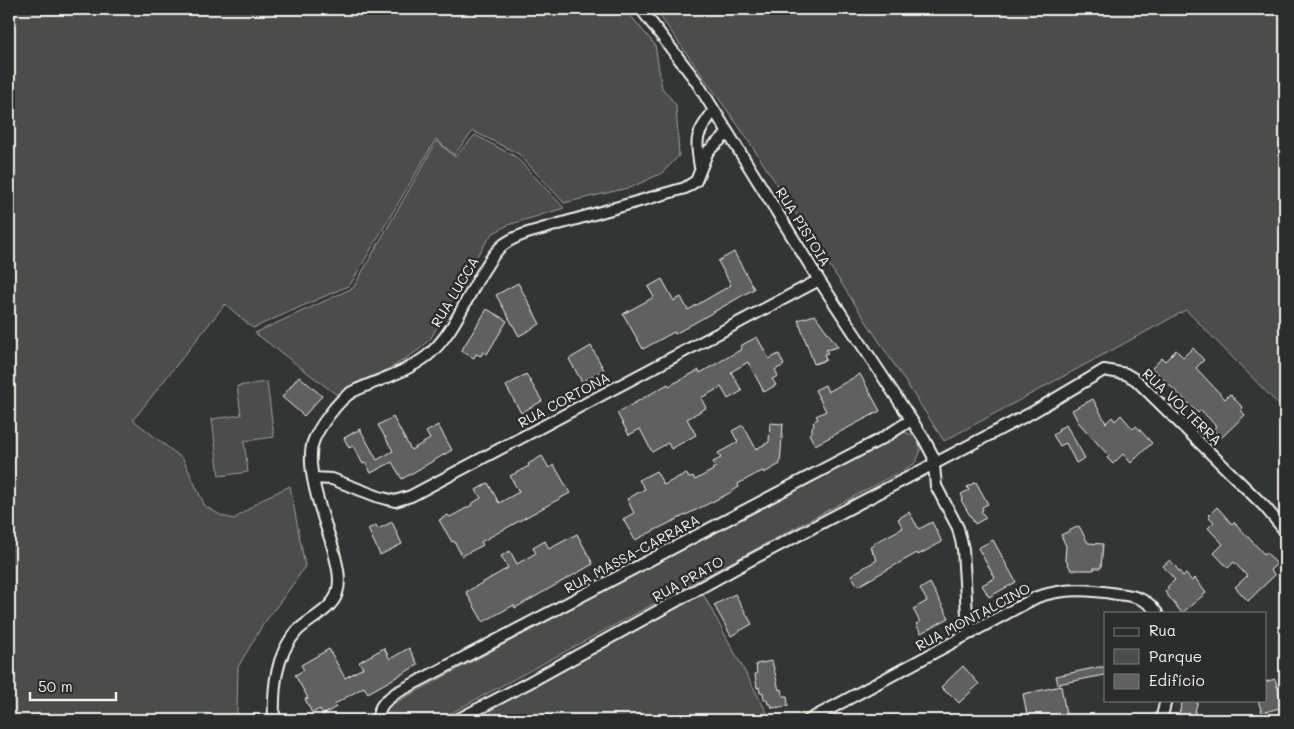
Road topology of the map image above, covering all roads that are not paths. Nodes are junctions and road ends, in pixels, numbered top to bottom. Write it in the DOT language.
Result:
graph roads {
  1 [pos="641,9"];
  2 [pos="714,110"];
  3 [pos="728,133"];
  4 [pos="701,171"];
  5 [pos="819,280"];
  6 [pos="911,420"];
  7 [pos="934,465"];
  8 [pos="313,478"];
  9 [pos="1285,531"];
  10 [pos="1156,612"];
  11 [pos="972,633"];
  12 [pos="1166,702"];
  13 [pos="274,720"];
  14 [pos="378,720"];
  15 [pos="457,720"];
  16 [pos="809,720"];
  17 [pos="1161,720"];
  1 -- 2 [label="street, RUA PISTOIA"];
  2 -- 3 [label="street, RUA PISTOIA"];
  2 -- 4 [label="street"];
  3 -- 4 [label="street, RUA LUCCA"];
  3 -- 5 [label="street, RUA PISTOIA"];
  4 -- 8 [label="street, RUA LUCCA"];
  5 -- 6 [label="street, RUA PISTOIA"];
  5 -- 8 [label="street, RUA CORTONA"];
  6 -- 7 [label="street, RUA PISTOIA"];
  6 -- 14 [label="street, RUA MASSA-CARRARA"];
  7 -- 9 [label="street, RUA VOLTERRA"];
  7 -- 11 [label="street, RUA PISTOIA"];
  7 -- 15 [label="street, RUA PRATO"];
  8 -- 13 [label="street, RUA LUCCA"];
  10 -- 11 [label="street, RUA MONTALCINO"];
  11 -- 16 [label="street, RUA MONTALCINO"];
  12 -- 17 [label="street"];
}
